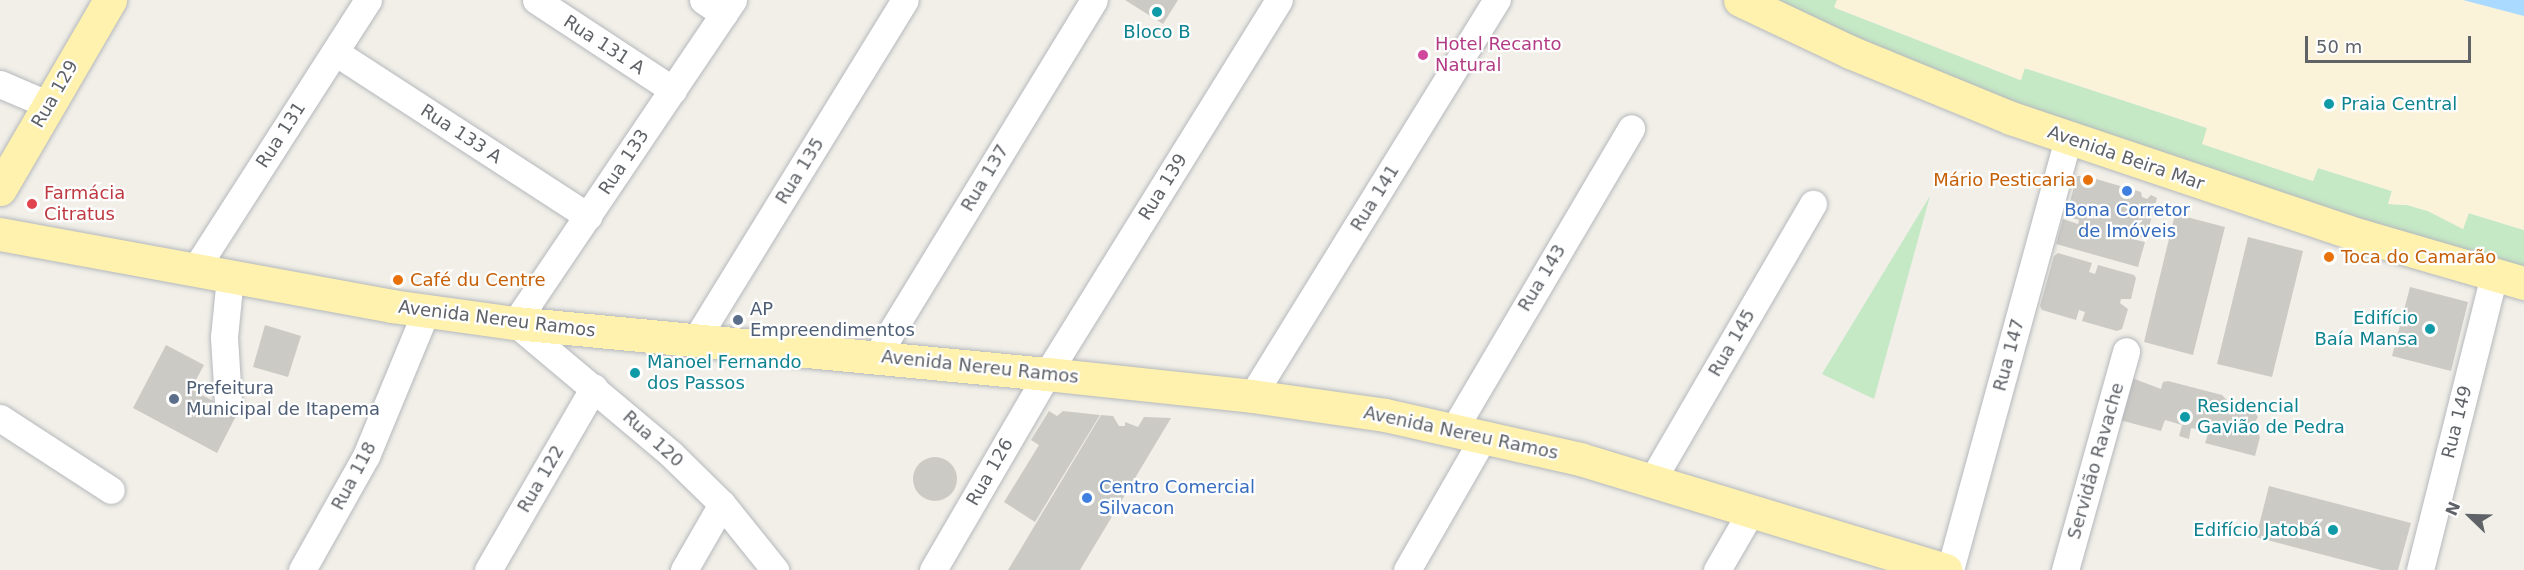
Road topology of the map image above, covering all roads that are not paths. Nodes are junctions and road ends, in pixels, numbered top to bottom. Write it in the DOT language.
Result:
graph roads {
  1 [pos="110,0"];
  2 [pos="368,0"];
  3 [pos="536,0"];
  4 [pos="905,0"];
  5 [pos="1094,0"];
  6 [pos="1279,0"];
  7 [pos="1497,0"];
  8 [pos="1740,0"];
  9 [pos="720,5"];
  10 [pos="334,52"];
  11 [pos="0,84"];
  12 [pos="673,90"];
  13 [pos="49,105"];
  14 [pos="1631,128"];
  15 [pos="2068,139"];
  16 [pos="0,189"];
  17 [pos="1813,204"];
  18 [pos="588,216"];
  19 [pos="0,234"];
  20 [pos="194,271"];
  21 [pos="230,277"];
  22 [pos="2509,279"];
  23 [pos="426,311"];
  24 [pos="515,323"];
  25 [pos="695,341"];
  26 [pos="2126,351"];
  27 [pos="876,357"];
  28 [pos="1047,374"];
  29 [pos="594,387"];
  30 [pos="1252,396"];
  31 [pos="228,401"];
  32 [pos="0,418"];
  33 [pos="1469,432"];
  34 [pos="1651,482"];
  35 [pos="111,490"];
  36 [pos="722,504"];
  37 [pos="1750,513"];
  38 [pos="302,570"];
  39 [pos="488,570"];
  40 [pos="684,570"];
  41 [pos="775,570"];
  42 [pos="933,570"];
  43 [pos="1407,570"];
  44 [pos="1717,570"];
  45 [pos="1948,570"];
  46 [pos="2065,570"];
  47 [pos="2420,570"];
  1 -- 13 [label="main road, Rua 129"];
  2 -- 10 [label="street, Rua 131"];
  3 -- 12 [label="street, Rua 131 A"];
  4 -- 25 [label="street, Rua 135"];
  5 -- 27 [label="street, Rua 137"];
  6 -- 28 [label="street, Rua 139"];
  7 -- 30 [label="street, Rua 141"];
  8 -- 15 [label="main road, Avenida Beira Mar"];
  9 -- 12 [label="street, Rua 133"];
  10 -- 18 [label="street, Rua 133 A"];
  10 -- 20 [label="street, Rua 131"];
  11 -- 13 [label="street"];
  12 -- 18 [label="street, Rua 133"];
  13 -- 16 [label="main road, Rua 129"];
  14 -- 33 [label="street, Rua 143"];
  15 -- 22 [label="main road, Avenida Beira Mar"];
  15 -- 45 [label="street, Rua 147"];
  17 -- 34 [label="street, Rua 145"];
  18 -- 24 [label="street, Rua 133"];
  19 -- 20 [label="main road, Avenida Nereu Ramos"];
  20 -- 21 [label="main road, Avenida Nereu Ramos"];
  21 -- 23 [label="main road, Avenida Nereu Ramos"];
  21 -- 31 [label="street"];
  22 -- 47 [label="street, Rua 149"];
  23 -- 24 [label="main road, Avenida Nereu Ramos"];
  23 -- 38 [label="street, Rua 118"];
  24 -- 25 [label="main road, Avenida Nereu Ramos"];
  24 -- 29 [label="street, Rua 120"];
  25 -- 27 [label="main road, Avenida Nereu Ramos"];
  26 -- 46 [label="street, Servidão Ravache"];
  27 -- 28 [label="main road, Avenida Nereu Ramos"];
  28 -- 30 [label="main road, Avenida Nereu Ramos"];
  28 -- 42 [label="street, Rua 126"];
  29 -- 36 [label="street, Rua 120"];
  29 -- 39 [label="street, Rua 122"];
  30 -- 33 [label="main road, Avenida Nereu Ramos"];
  32 -- 35 [label="street"];
  33 -- 34 [label="main road, Avenida Nereu Ramos"];
  33 -- 43 [label="street, Rua 143"];
  34 -- 37 [label="main road, Avenida Nereu Ramos"];
  36 -- 40 [label="street"];
  36 -- 41 [label="street, Rua 120"];
  37 -- 44 [label="street"];
  37 -- 45 [label="main road, Avenida Nereu Ramos"];
}
